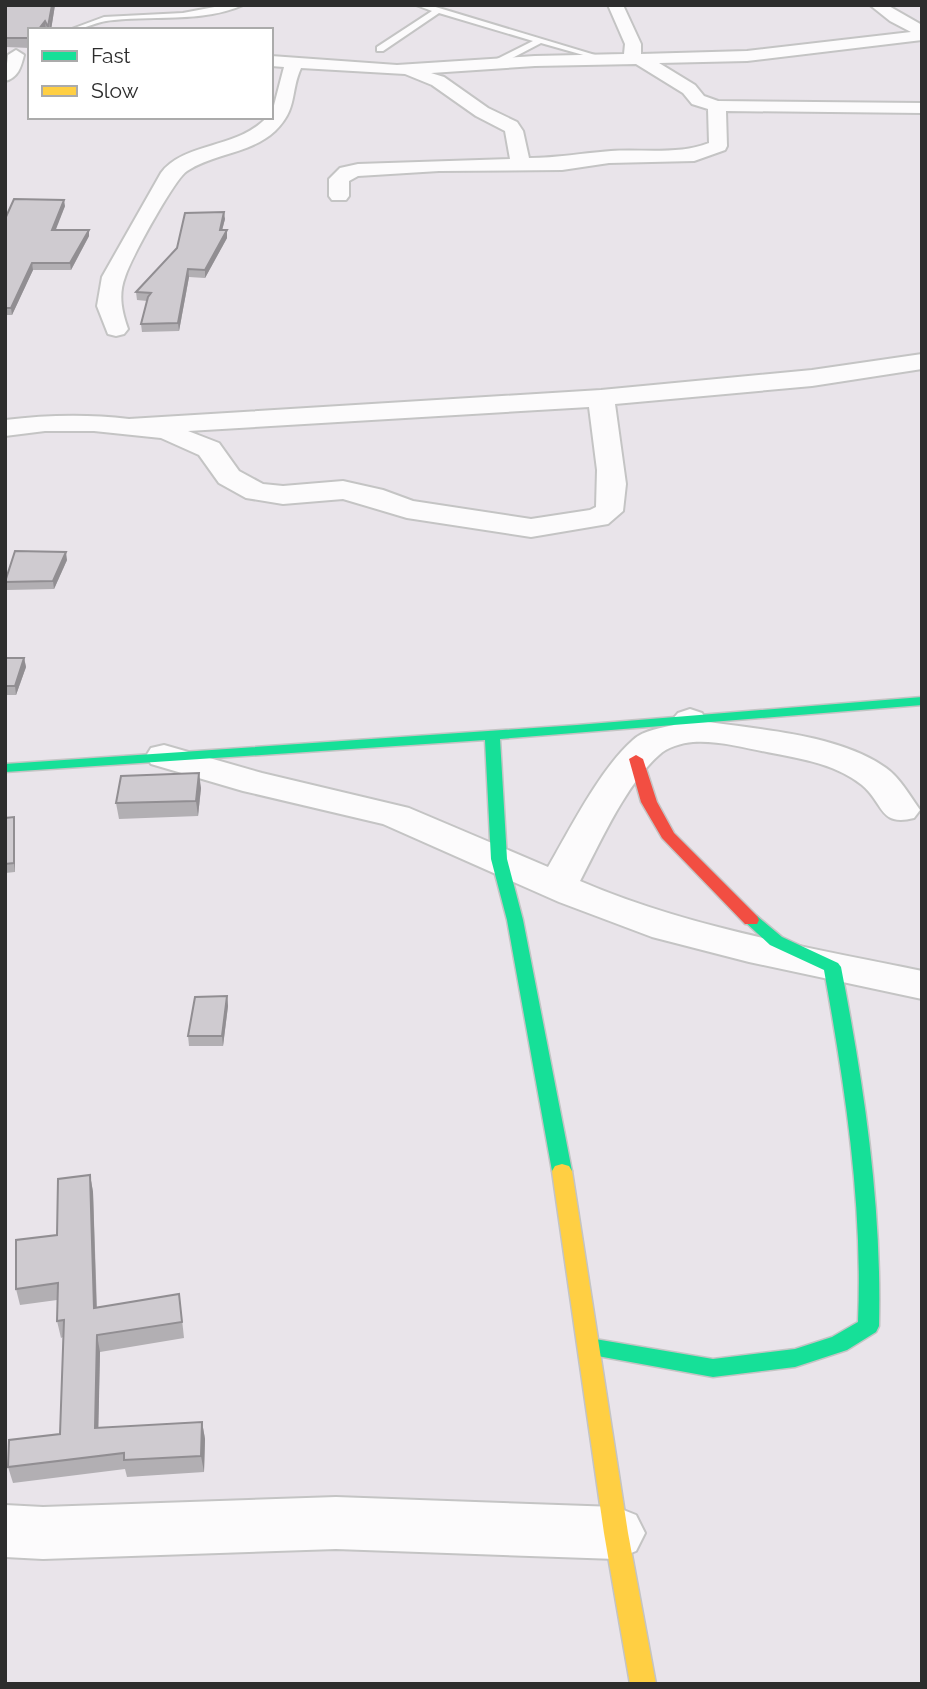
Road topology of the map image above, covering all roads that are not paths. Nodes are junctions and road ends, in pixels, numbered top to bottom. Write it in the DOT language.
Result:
graph roads {
  1 [pos="239,5"];
  2 [pos="420,5"];
  3 [pos="615,5"];
  4 [pos="877,5"];
  5 [pos="437,11"];
  6 [pos="75,28"];
  7 [pos="922,33"];
  8 [pos="538,41"];
  9 [pos="380,49"];
  10 [pos="17,55"];
  11 [pos="747,56"];
  12 [pos="875,57"];
  13 [pos="601,58"];
  14 [pos="636,58"];
  15 [pos="273,61"];
  16 [pos="296,63"];
  17 [pos="496,63"];
  18 [pos="397,70"];
  19 [pos="5,76"];
  20 [pos="717,106"];
  21 [pos="922,108"];
  22 [pos="520,163"];
  23 [pos="339,196"];
  24 [pos="116,329"];
  25 [pos="922,360"];
  26 [pos="601,398"];
  27 [pos="132,426"];
  28 [pos="5,428"];
  29 [pos="922,701"];
  30 [pos="692,726"];
  31 [pos="492,733"];
  32 [pos="164,756"];
  33 [pos="636,759"];
  34 [pos="5,768"];
  35 [pos="901,810"];
  36 [pos="499,859"];
  37 [pos="557,886"];
  38 [pos="832,967"];
  39 [pos="922,985"];
  40 [pos="589,1348"];
  41 [pos="5,1531"];
  42 [pos="615,1533"];
  43 [pos="643,1684"];
  1 -- 6 [label="lane"];
  2 -- 5 [label="lane"];
  3 -- 14 [label="street"];
  4 -- 7 [label="street"];
  5 -- 8 [label="lane"];
  5 -- 9 [label="lane"];
  7 -- 11 [label="street"];
  8 -- 13 [label="lane"];
  8 -- 17 [label="lane"];
  10 -- 19 [label="street"];
  11 -- 12 [label="street"];
  11 -- 14 [label="street"];
  13 -- 14 [label="street"];
  13 -- 17 [label="street"];
  14 -- 20 [label="street"];
  15 -- 16 [label="street"];
  16 -- 18 [label="street"];
  16 -- 24 [label="street"];
  17 -- 18 [label="street"];
  18 -- 22 [label="street"];
  20 -- 21 [label="street"];
  20 -- 22 [label="street"];
  22 -- 23 [label="street"];
  25 -- 26 [label="street"];
  26 -- 27 [label="street"];
  26 -- 27 [label="street"];
  27 -- 28 [label="street"];
  29 -- 30 [label="street"];
  30 -- 31 [label="street"];
  30 -- 33 [label="street"];
  30 -- 35 [label="street"];
  31 -- 32 [label="street"];
  31 -- 36 [label="street"];
  32 -- 34 [label="street"];
  32 -- 36 [label="street"];
  33 -- 37 [label="street"];
  33 -- 38 [label="street"];
  36 -- 37 [label="street"];
  36 -- 40 [label="street"];
  37 -- 38 [label="street"];
  38 -- 39 [label="street"];
  38 -- 40 [label="street"];
  40 -- 42 [label="street"];
  41 -- 42 [label="street"];
  42 -- 43 [label="street"];
}
